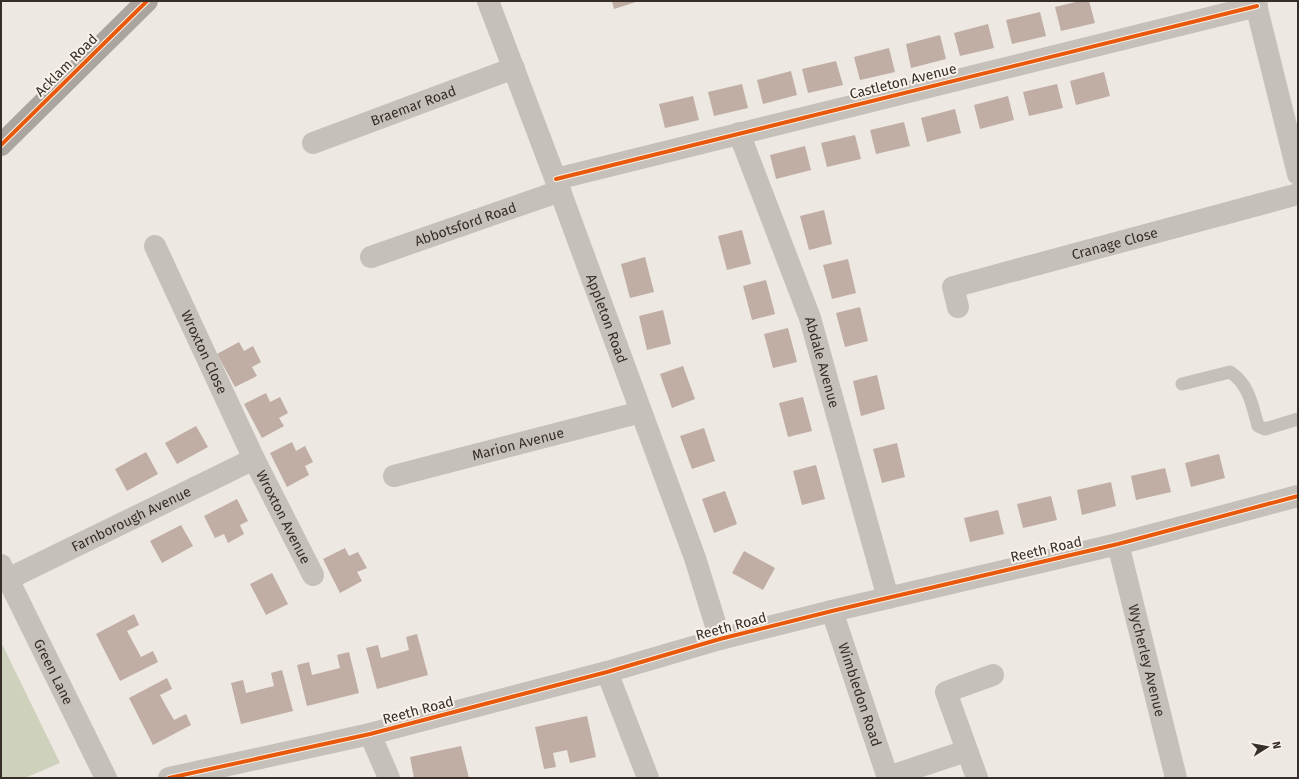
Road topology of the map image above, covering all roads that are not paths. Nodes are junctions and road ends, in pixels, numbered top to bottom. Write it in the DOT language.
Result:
graph roads {
  1 [pos="147,1"];
  2 [pos="488,1"];
  3 [pos="1256,4"];
  4 [pos="514,68"];
  5 [pos="739,133"];
  6 [pos="314,142"];
  7 [pos="1,145"];
  8 [pos="1298,174"];
  9 [pos="558,185"];
  10 [pos="1298,194"];
  11 [pos="155,246"];
  12 [pos="371,257"];
  13 [pos="958,307"];
  14 [pos="1182,384"];
  15 [pos="641,412"];
  16 [pos="1298,419"];
  17 [pos="254,459"];
  18 [pos="394,476"];
  19 [pos="1298,496"];
  20 [pos="1118,544"];
  21 [pos="5,572"];
  22 [pos="313,575"];
  23 [pos="888,598"];
  24 [pos="832,610"];
  25 [pos="720,639"];
  26 [pos="607,672"];
  27 [pos="993,675"];
  28 [pos="370,734"];
  29 [pos="966,751"];
  30 [pos="106,778"];
  31 [pos="170,778"];
  32 [pos="389,778"];
  33 [pos="648,778"];
  34 [pos="888,778"];
  35 [pos="977,778"];
  36 [pos="1176,778"];
  1 -- 7 [label="main road, Acklam Road"];
  2 -- 4 [label="street, Appleton Road"];
  3 -- 5 [label="street, Castleton Avenue"];
  3 -- 8 [label="street"];
  4 -- 6 [label="street, Braemar Road"];
  4 -- 9 [label="street, Appleton Road"];
  5 -- 9 [label="street, Castleton Avenue"];
  5 -- 23 [label="street, Abdale Avenue"];
  9 -- 12 [label="street, Abbotsford Road"];
  9 -- 15 [label="street, Appleton Road"];
  10 -- 13 [label="street, Cranage Close"];
  11 -- 17 [label="street, Wroxton Close"];
  14 -- 16 [label="lane"];
  15 -- 18 [label="street, Marion Avenue"];
  15 -- 25 [label="street, Appleton Road"];
  17 -- 21 [label="street, Farnborough Avenue"];
  17 -- 22 [label="street, Wroxton Avenue"];
  19 -- 20 [label="street, Reeth Road"];
  20 -- 23 [label="street, Reeth Road"];
  20 -- 36 [label="street, Wycherley Avenue"];
  21 -- 30 [label="street, Green Lane"];
  23 -- 24 [label="street, Reeth Road"];
  24 -- 25 [label="street, Reeth Road"];
  24 -- 34 [label="street, Wimbledon Road"];
  25 -- 26 [label="street, Reeth Road"];
  26 -- 28 [label="street, Reeth Road"];
  26 -- 33 [label="street"];
  27 -- 29 [label="street"];
  28 -- 31 [label="street, Reeth Road"];
  28 -- 32 [label="street"];
  29 -- 34 [label="street"];
  29 -- 35 [label="street"];
}
